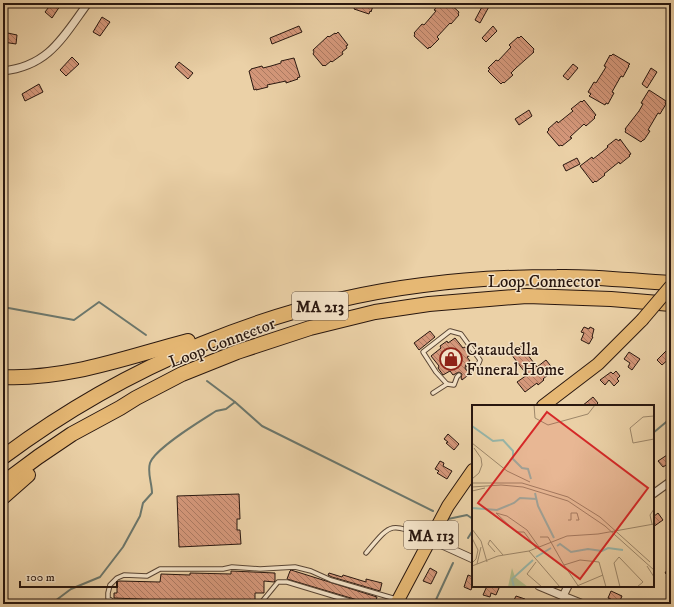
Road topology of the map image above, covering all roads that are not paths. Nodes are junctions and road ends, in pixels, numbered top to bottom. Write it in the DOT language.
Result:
graph roads {
  1 [pos="88,3"];
  2 [pos="3,71"];
  3 [pos="671,283"];
  4 [pos="671,286"];
  5 [pos="671,304"];
  6 [pos="260,322"];
  7 [pos="468,368"];
  8 [pos="459,375"];
  9 [pos="3,378"];
  10 [pos="447,384"];
  11 [pos="433,393"];
  12 [pos="544,405"];
  13 [pos="93,422"];
  14 [pos="3,457"];
  15 [pos="472,471"];
  16 [pos="671,481"];
  17 [pos="3,483"];
  18 [pos="654,493"];
  19 [pos="3,497"];
  20 [pos="429,539"];
  21 [pos="366,553"];
  22 [pos="472,558"];
  23 [pos="541,587"];
  24 [pos="568,587"];
  25 [pos="563,596"];
  26 [pos="397,602"];
  27 [pos="182,604"];
  28 [pos="260,604"];
  29 [pos="360,604"];
  30 [pos="583,604"];
  1 -- 2 [label="street"];
  3 -- 6 [label="highway, Loop Connector / MA 213"];
  4 -- 12 [label="main road, bridge"];
  5 -- 13 [label="highway, Loop Connector / MA 213"];
  6 -- 9 [label="highway"];
  6 -- 14 [label="highway, Loop Connector / MA 213"];
  7 -- 10 [label="lane"];
  8 -- 10 [label="lane"];
  10 -- 11 [label="lane"];
  13 -- 17 [label="highway, Loop Connector / MA 213"];
  13 -- 19 [label="highway"];
  15 -- 20 [label="main road, MA 113"];
  16 -- 18 [label="street"];
  20 -- 21 [label="lane"];
  20 -- 22 [label="street"];
  20 -- 26 [label="main road, MA 113"];
  23 -- 25 [label="street"];
  24 -- 25 [label="street"];
  25 -- 30 [label="street"];
  26 -- 27 [label="lane"];
  28 -- 29 [label="lane"];
}
